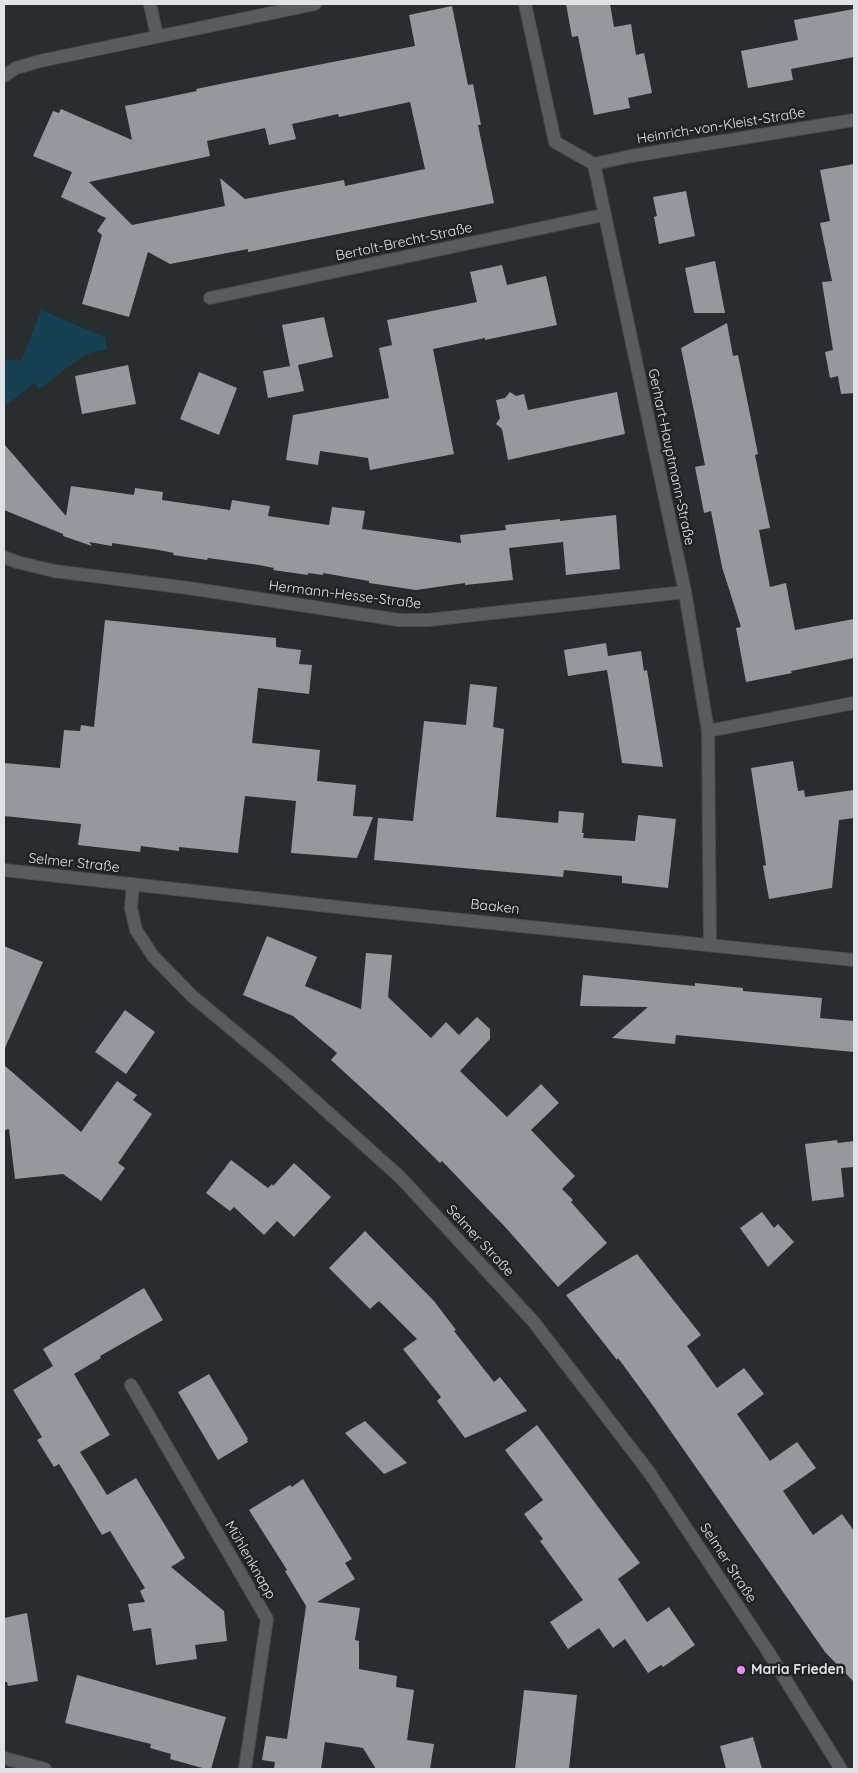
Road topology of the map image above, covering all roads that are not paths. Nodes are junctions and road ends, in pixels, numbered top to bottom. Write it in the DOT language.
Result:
graph roads {
  1 [pos="150,4"];
  2 [pos="315,4"];
  3 [pos="524,4"];
  4 [pos="157,36"];
  5 [pos="4,76"];
  6 [pos="854,120"];
  7 [pos="594,164"];
  8 [pos="604,215"];
  9 [pos="210,298"];
  10 [pos="4,557"];
  11 [pos="685,592"];
  12 [pos="854,703"];
  13 [pos="708,731"];
  14 [pos="4,870"];
  15 [pos="132,884"];
  16 [pos="710,944"];
  17 [pos="854,960"];
  18 [pos="131,1385"];
  19 [pos="4,1758"];
  20 [pos="45,1769"];
  21 [pos="245,1769"];
  22 [pos="841,1769"];
  1 -- 4 [label="street"];
  2 -- 4 [label="street"];
  3 -- 7 [label="street"];
  4 -- 5 [label="street"];
  6 -- 7 [label="street, Heinrich-von-Kleist-Straße"];
  7 -- 8 [label="street, Gerhart-Hauptmann-Straße"];
  8 -- 9 [label="street, Bertolt-Brecht-Straße"];
  8 -- 11 [label="street, Gerhart-Hauptmann-Straße"];
  10 -- 11 [label="street, Hermann-Hesse-Straße"];
  11 -- 13 [label="street, Gerhart-Hauptmann-Straße"];
  12 -- 13 [label="street"];
  13 -- 16 [label="street, Gerhart-Hauptmann-Straße"];
  14 -- 15 [label="street, Selmer Straße"];
  15 -- 16 [label="street, Baaken"];
  15 -- 22 [label="street, Selmer Straße"];
  16 -- 17 [label="street, Baaken"];
  18 -- 21 [label="street, Mühlenknapp"];
  19 -- 20 [label="street"];
}
